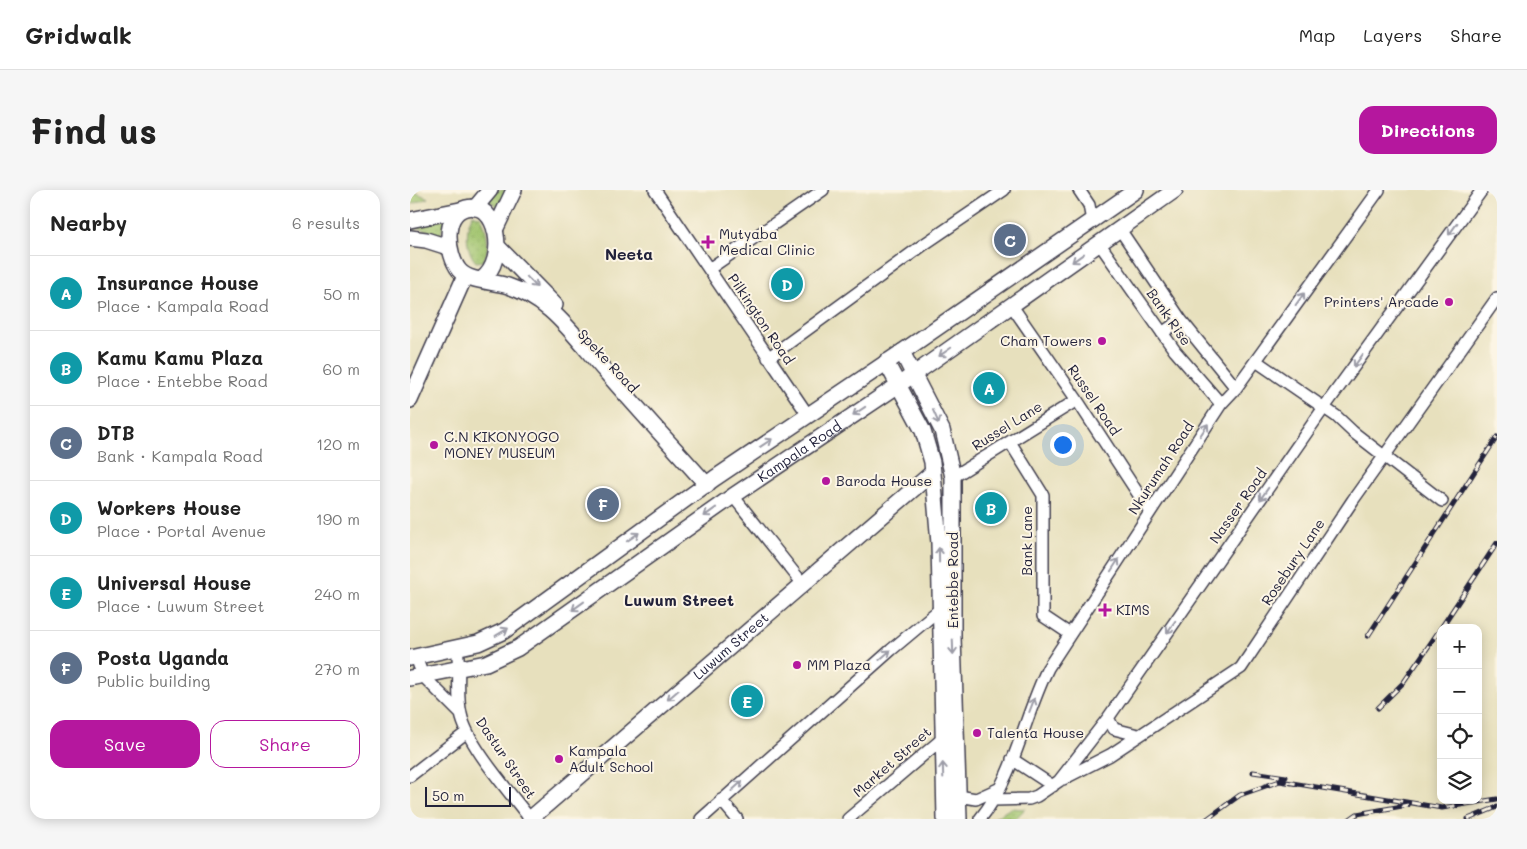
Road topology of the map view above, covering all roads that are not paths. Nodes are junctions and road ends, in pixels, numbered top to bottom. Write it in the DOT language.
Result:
graph roads {
  1 [pos="490,190"];
  2 [pos="514,190"];
  3 [pos="655,190"];
  4 [pos="823,190"];
  5 [pos="1004,190"];
  6 [pos="1079,190"];
  7 [pos="1136,190"];
  8 [pos="1175,190"];
  9 [pos="1379,190"];
  10 [pos="1482,190"];
  11 [pos="1089,205"];
  12 [pos="468,209"];
  13 [pos="1105,213"];
  14 [pos="410,220"];
  15 [pos="1092,221"];
  16 [pos="1119,228"];
  17 [pos="495,230"];
  18 [pos="410,238"];
  19 [pos="1098,243"];
  20 [pos="448,247"];
  21 [pos="498,247"];
  22 [pos="709,269"];
  23 [pos="465,276"];
  24 [pos="482,279"];
  25 [pos="1497,298"];
  26 [pos="1012,306"];
  27 [pos="1181,320"];
  28 [pos="1162,333"];
  29 [pos="902,352"];
  30 [pos="768,358"];
  31 [pos="1256,361"];
  32 [pos="886,362"];
  33 [pos="914,374"];
  34 [pos="900,384"];
  35 [pos="1236,388"];
  36 [pos="410,400"];
  37 [pos="1078,400"];
  38 [pos="1221,404"];
  39 [pos="1324,408"];
  40 [pos="808,415"];
  41 [pos="1010,442"];
  42 [pos="1384,456"];
  43 [pos="932,473"];
  44 [pos="953,477"];
  45 [pos="711,481"];
  46 [pos="732,496"];
  47 [pos="1442,501"];
  48 [pos="1150,512"];
  49 [pos="803,584"];
  50 [pos="940,609"];
  51 [pos="1070,634"];
  52 [pos="457,649"];
  53 [pos="413,658"];
  54 [pos="460,668"];
  55 [pos="416,677"];
  56 [pos="460,713"];
  57 [pos="1108,718"];
  58 [pos="956,729"];
  59 [pos="467,732"];
  60 [pos="1138,736"];
  61 [pos="942,737"];
  62 [pos="1012,759"];
  63 [pos="410,776"];
  64 [pos="1056,784"];
  65 [pos="1000,786"];
  66 [pos="958,796"];
  67 [pos="721,800"];
  68 [pos="994,800"];
  69 [pos="530,819"];
  70 [pos="701,819"];
  71 [pos="737,819"];
  72 [pos="848,819"];
  73 [pos="945,819"];
  74 [pos="959,819"];
  75 [pos="980,819"];
  1 -- 12 [label="main road"];
  2 -- 17 [label="main road"];
  3 -- 22 [label="street, Pilkington Road"];
  4 -- 22 [label="street"];
  5 -- 30 [label="street"];
  6 -- 11 [label="street"];
  7 -- 13 [label="main road, Kampala Road"];
  8 -- 16 [label="main road, Kampala Road"];
  31 -- 9 [label="street, Nkurumah Road, one-way"];
  10 -- 39 [label="street, Nasser Road, one-way"];
  11 -- 13 [label="street"];
  11 -- 15 [label="street"];
  12 -- 14 [label="main road"];
  12 -- 17 [label="main road"];
  12 -- 20 [label="main road"];
  13 -- 15 [label="main road, Kampala Road"];
  15 -- 29 [label="main road, Kampala Road"];
  16 -- 19 [label="main road, Kampala Road"];
  16 -- 27 [label="street, Bank Rise"];
  17 -- 21 [label="main road"];
  18 -- 20 [label="main road"];
  19 -- 26 [label="main road, Kampala Road, one-way"];
  19 -- 28 [label="street, Bank Rise"];
  20 -- 23 [label="main road"];
  21 -- 24 [label="main road"];
  21 -- 45 [label="main road, Speke Road, one-way"];
  22 -- 30 [label="street, Pilkington Road"];
  23 -- 24 [label="main road"];
  23 -- 36 [label="main road"];
  24 -- 45 [label="main road, Speke Road"];
  25 -- 42 [label="street, Rosebury Lane"];
  26 -- 33 [label="main road, Kampala Road, one-way"];
  26 -- 37 [label="street, Russel Road"];
  27 -- 28 [label="street"];
  27 -- 35 [label="street, Bank Rise"];
  28 -- 38 [label="street, Bank Rise"];
  29 -- 32 [label="main road, Kampala Road"];
  29 -- 33 [label="main road, Entebbe Road"];
  30 -- 40 [label="street, Pilkington Road"];
  31 -- 35 [label="street, Nkurumah Road"];
  31 -- 39 [label="street"];
  32 -- 34 [label="main road, Entebbe Road"];
  32 -- 40 [label="main road, Kampala Road"];
  33 -- 34 [label="main road, Kampala Road"];
  33 -- 44 [label="main road, Entebbe Road, one-way"];
  34 -- 43 [label="main road, Entebbe Road"];
  34 -- 46 [label="main road, Kampala Road, one-way"];
  35 -- 38 [label="street, Nkurumah Road"];
  37 -- 41 [label="street, Russel Lane"];
  37 -- 48 [label="street, Russel Road"];
  48 -- 38 [label="street, Nkurumah Road, one-way"];
  39 -- 42 [label="street"];
  39 -- 57 [label="street, Nasser Road, one-way"];
  45 -- 40 [label="main road, Kampala Road, one-way"];
  41 -- 44 [label="street, Russel Lane"];
  41 -- 51 [label="street, Bank Lane"];
  42 -- 47 [label="street"];
  42 -- 60 [label="street, Rosebury Lane"];
  43 -- 49 [label="main road, Luwum Street"];
  50 -- 43 [label="main road, Entebbe Road, one-way"];
  44 -- 58 [label="main road, Entebbe Road, one-way"];
  52 -- 45 [label="main road, Kampala Road, one-way"];
  46 -- 49 [label="street"];
  46 -- 54 [label="main road, Kampala Road, one-way"];
  51 -- 48 [label="street, Nkurumah Road, one-way"];
  49 -- 69 [label="main road, Luwum Street, one-way"];
  50 -- 61 [label="main road, Entebbe Road"];
  67 -- 50 [label="street, one-way"];
  62 -- 51 [label="street, Nkurumah Road, one-way"];
  52 -- 53 [label="main road, Kampala Road"];
  52 -- 54 [label="street, Dastur Street"];
  53 -- 55 [label="street, Dastur Street"];
  54 -- 55 [label="main road, Kampala Road"];
  54 -- 56 [label="street, Dastur Street"];
  55 -- 56 [label="street, Dastur Street"];
  56 -- 59 [label="street, Dastur Street"];
  57 -- 60 [label="street"];
  57 -- 64 [label="street, Nasser Road"];
  58 -- 61 [label="street, Market Street"];
  58 -- 66 [label="main road, Entebbe Road"];
  59 -- 63 [label="street"];
  59 -- 69 [label="street, Dastur Street"];
  60 -- 64 [label="street, Rosebury Lane"];
  61 -- 72 [label="street, Market Street"];
  73 -- 61 [label="main road, Entebbe Road, one-way"];
  62 -- 64 [label="street"];
  62 -- 65 [label="street, Nkurumah Road"];
  64 -- 68 [label="street, Nasser Road"];
  65 -- 66 [label="street"];
  65 -- 68 [label="street, Nkurumah Road"];
  66 -- 74 [label="main road, Entebbe Road"];
  67 -- 70 [label="street"];
  67 -- 71 [label="street"];
  68 -- 75 [label="street, Nkurumah Road"];
}
